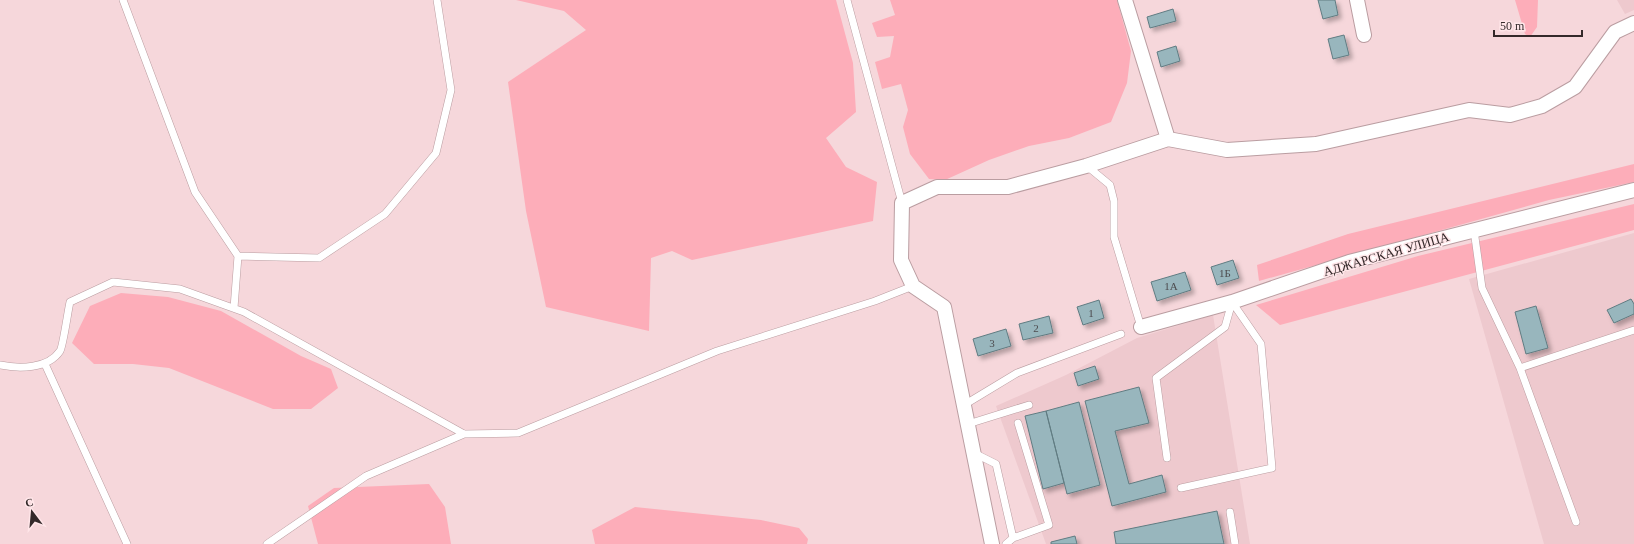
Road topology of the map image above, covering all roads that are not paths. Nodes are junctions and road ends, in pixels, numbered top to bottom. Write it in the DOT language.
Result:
graph roads {
  1 [pos="123,0"];
  2 [pos="437,0"];
  3 [pos="847,0"];
  4 [pos="1125,0"];
  5 [pos="1357,0"];
  6 [pos="1634,23"];
  7 [pos="1364,35"];
  8 [pos="1168,139"];
  9 [pos="1086,166"];
  10 [pos="1634,190"];
  11 [pos="902,203"];
  12 [pos="1474,230"];
  13 [pos="238,256"];
  14 [pos="913,286"];
  15 [pos="1232,302"];
  16 [pos="234,308"];
  17 [pos="1141,327"];
  18 [pos="1634,330"];
  19 [pos="1121,334"];
  20 [pos="44,364"];
  21 [pos="0,365"];
  22 [pos="1520,368"];
  23 [pos="964,405"];
  24 [pos="1029,405"];
  25 [pos="1018,423"];
  26 [pos="968,424"];
  27 [pos="464,434"];
  28 [pos="974,452"];
  29 [pos="1167,458"];
  30 [pos="1181,488"];
  31 [pos="1230,512"];
  32 [pos="1576,522"];
  33 [pos="1013,538"];
  34 [pos="127,544"];
  35 [pos="267,544"];
  36 [pos="992,544"];
  37 [pos="1006,544"];
  38 [pos="1235,544"];
  1 -- 13 [label="lane"];
  2 -- 13 [label="lane"];
  3 -- 11 [label="lane"];
  4 -- 8 [label="street"];
  5 -- 7 [label="street"];
  6 -- 8 [label="street"];
  8 -- 9 [label="street"];
  9 -- 11 [label="street"];
  9 -- 17 [label="lane"];
  10 -- 12 [label="street, АДЖАРСКАЯ УЛИЦА"];
  11 -- 14 [label="street"];
  12 -- 15 [label="street, АДЖАРСКАЯ УЛИЦА"];
  12 -- 22 [label="lane"];
  13 -- 16 [label="lane"];
  14 -- 23 [label="street"];
  14 -- 27 [label="lane"];
  15 -- 17 [label="street, АДЖАРСКАЯ УЛИЦА"];
  15 -- 29 [label="lane"];
  15 -- 30 [label="lane"];
  16 -- 20 [label="lane"];
  16 -- 27 [label="lane"];
  18 -- 22 [label="lane"];
  19 -- 23 [label="lane"];
  20 -- 21 [label="lane"];
  20 -- 34 [label="lane"];
  22 -- 32 [label="lane"];
  23 -- 26 [label="street"];
  24 -- 26 [label="lane"];
  25 -- 33 [label="lane"];
  26 -- 28 [label="street"];
  27 -- 35 [label="lane"];
  28 -- 33 [label="lane"];
  28 -- 36 [label="street"];
  31 -- 38 [label="lane"];
  33 -- 37 [label="lane"];
}
